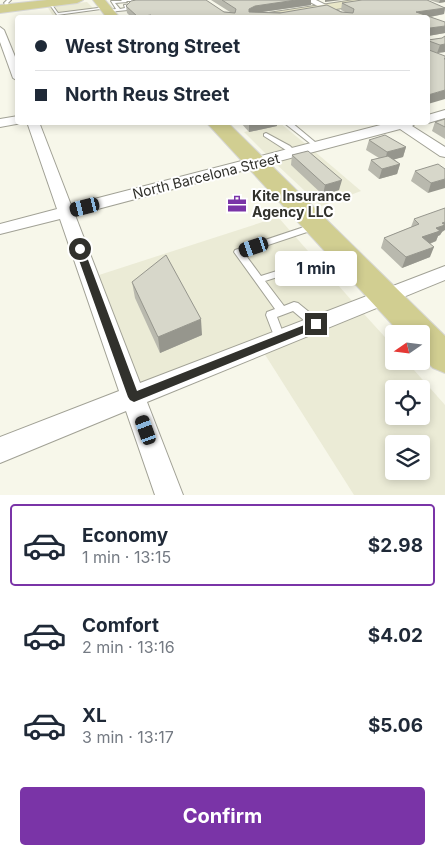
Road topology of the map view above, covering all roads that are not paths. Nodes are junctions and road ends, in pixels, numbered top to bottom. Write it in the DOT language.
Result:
graph roads {
  1 [pos="310,0"];
  2 [pos="374,0"];
  3 [pos="79,2"];
  4 [pos="49,3"];
  5 [pos="126,3"];
  6 [pos="6,6"];
  7 [pos="326,7"];
  8 [pos="109,8"];
  9 [pos="88,11"];
  10 [pos="274,15"];
  11 [pos="342,15"];
  12 [pos="0,30"];
  13 [pos="9,54"];
  14 [pos="15,70"];
  15 [pos="445,114"];
  16 [pos="430,118"];
  17 [pos="15,120"];
  18 [pos="0,123"];
  19 [pos="35,125"];
  20 [pos="219,125"];
  21 [pos="290,125"];
  22 [pos="397,125"];
  23 [pos="407,125"];
  24 [pos="266,134"];
  25 [pos="318,147"];
  26 [pos="445,152"];
  27 [pos="294,153"];
  28 [pos="255,163"];
  29 [pos="66,212"];
  30 [pos="316,226"];
  31 [pos="0,229"];
  32 [pos="343,253"];
  33 [pos="445,272"];
  34 [pos="259,280"];
  35 [pos="385,296"];
  36 [pos="282,311"];
  37 [pos="316,324"];
  38 [pos="280,338"];
  39 [pos="445,358"];
  40 [pos="134,397"];
  41 [pos="0,450"];
  42 [pos="169,495"];
  1 -- 7 [label="street"];
  2 -- 7 [label="street"];
  3 -- 4 [label="main road"];
  3 -- 9 [label="lane"];
  4 -- 6 [label="main road"];
  4 -- 9 [label="lane"];
  5 -- 8 [label="lane"];
  5 -- 8 [label="lane"];
  7 -- 10 [label="street"];
  7 -- 11 [label="street"];
  8 -- 9 [label="lane"];
  12 -- 13 [label="street"];
  13 -- 14 [label="street"];
  15 -- 16 [label="street"];
  17 -- 18 [label="street"];
  19 -- 29 [label="street"];
  20 -- 28 [label="main road"];
  21 -- 25 [label="lane"];
  22 -- 25 [label="street, North Barcelona Street"];
  23 -- 26 [label="street"];
  24 -- 27 [label="lane"];
  25 -- 27 [label="street, North Barcelona Street"];
  27 -- 28 [label="street, North Barcelona Street"];
  28 -- 29 [label="street, North Barcelona Street"];
  28 -- 30 [label="main road"];
  29 -- 31 [label="street, North Barcelona Street"];
  29 -- 40 [label="street"];
  30 -- 32 [label="main road"];
  30 -- 34 [label="lane"];
  32 -- 34 [label="lane"];
  32 -- 35 [label="main road"];
  33 -- 35 [label="street"];
  34 -- 36 [label="lane"];
  35 -- 37 [label="street"];
  35 -- 39 [label="main road"];
  36 -- 37 [label="lane"];
  36 -- 38 [label="lane"];
  37 -- 38 [label="street"];
  38 -- 40 [label="street"];
  40 -- 41 [label="street"];
  40 -- 42 [label="street"];
}
